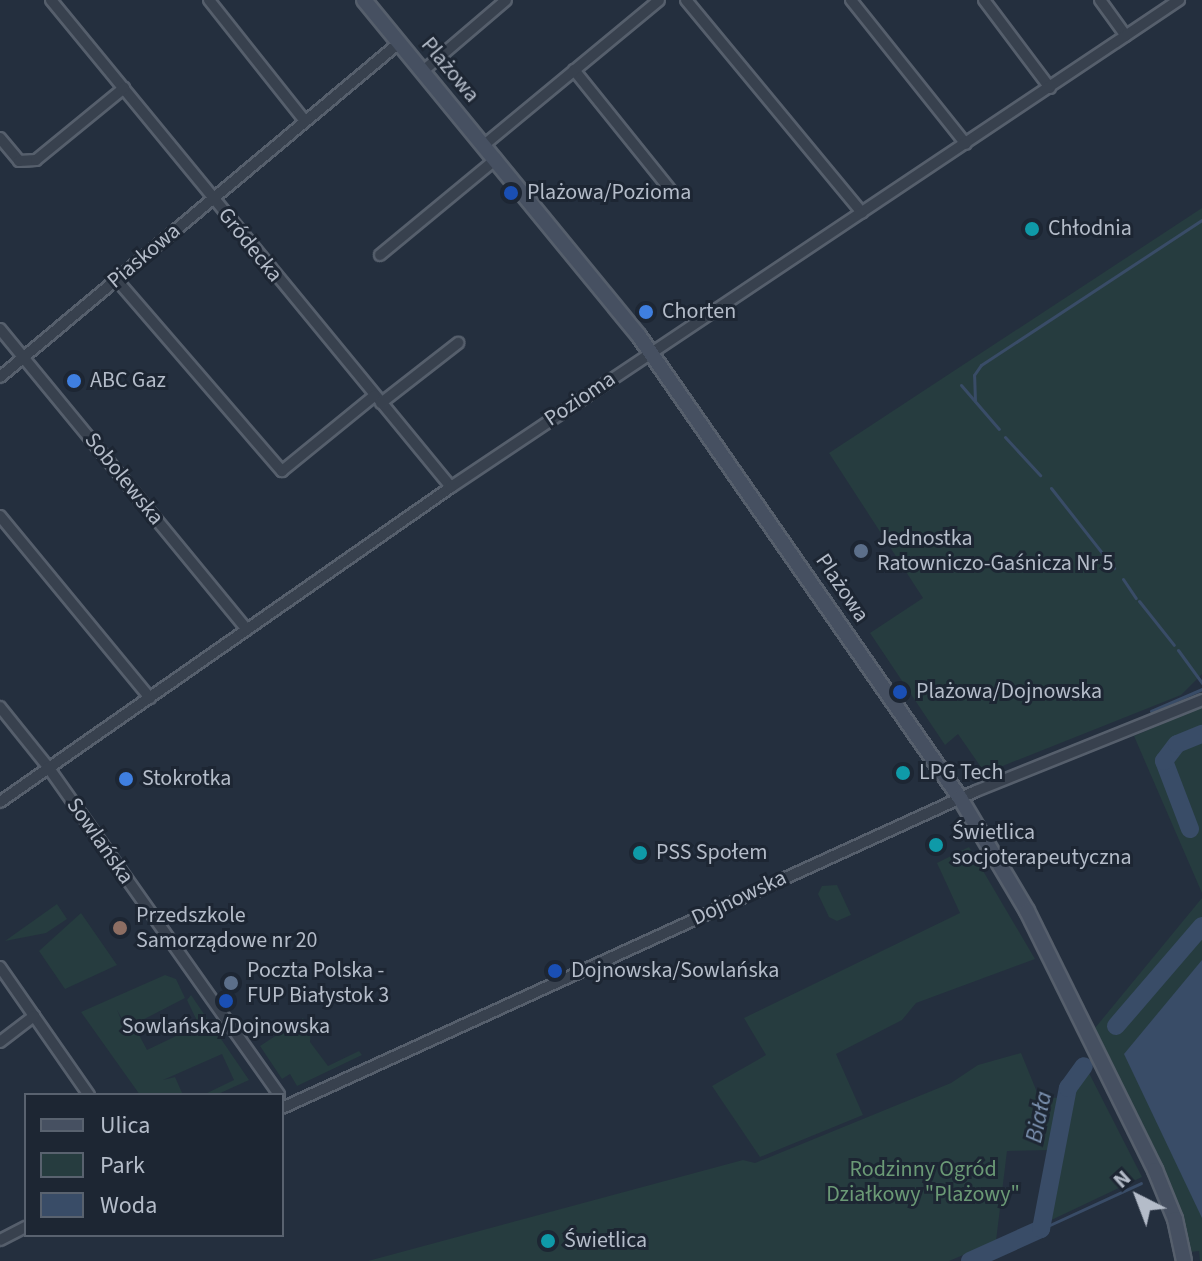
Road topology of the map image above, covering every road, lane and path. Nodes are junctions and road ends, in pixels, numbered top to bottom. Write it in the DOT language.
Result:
graph roads {
  1 [pos="51,0"];
  2 [pos="209,0"];
  3 [pos="364,0"];
  4 [pos="506,0"];
  5 [pos="659,0"];
  6 [pos="686,0"];
  7 [pos="851,0"];
  8 [pos="984,0"];
  9 [pos="1100,0"];
  10 [pos="1179,0"];
  11 [pos="1126,36"];
  12 [pos="399,43"];
  13 [pos="574,70"];
  14 [pos="423,71"];
  15 [pos="124,88"];
  16 [pos="1050,88"];
  17 [pos="305,121"];
  18 [pos="0,138"];
  19 [pos="966,144"];
  20 [pos="484,145"];
  21 [pos="496,159"];
  22 [pos="673,193"];
  23 [pos="213,199"];
  24 [pos="862,213"];
  25 [pos="380,255"];
  26 [pos="116,279"];
  27 [pos="0,329"];
  28 [pos="458,343"];
  29 [pos="651,352"];
  30 [pos="23,358"];
  31 [pos="0,377"];
  32 [pos="378,399"];
  33 [pos="451,487"];
  34 [pos="0,516"];
  35 [pos="247,630"];
  36 [pos="150,698"];
  37 [pos="1202,700"];
  38 [pos="0,707"];
  39 [pos="48,767"];
  40 [pos="960,798"];
  41 [pos="0,802"];
  42 [pos="0,967"];
  43 [pos="34,1016"];
  44 [pos="0,1042"];
  45 [pos="88,1093"];
  46 [pos="276,1093"];
  47 [pos="284,1101"];
  48 [pos="24,1228"];
  49 [pos="0,1240"];
  50 [pos="1184,1261"];
  1 -- 15 [label="street, Gródecka"];
  2 -- 17 [label="street"];
  3 -- 12 [label="street, Plażowa"];
  4 -- 14 [label="street"];
  5 -- 13 [label="street"];
  6 -- 24 [label="street"];
  7 -- 19 [label="street"];
  8 -- 16 [label="street"];
  9 -- 11 [label="street"];
  10 -- 11 [label="street, Pozioma"];
  11 -- 16 [label="street, Pozioma"];
  12 -- 14 [label="street, Plażowa"];
  12 -- 17 [label="street, Piaskowa"];
  13 -- 20 [label="street"];
  13 -- 22 [label="street"];
  14 -- 20 [label="street, Plażowa"];
  15 -- 18 [label="street"];
  15 -- 23 [label="street, Gródecka"];
  16 -- 19 [label="street, Pozioma"];
  17 -- 23 [label="street, Piaskowa"];
  19 -- 24 [label="street, Pozioma"];
  20 -- 21 [label="street, Plażowa"];
  21 -- 25 [label="street"];
  21 -- 29 [label="street, Plażowa"];
  23 -- 26 [label="street, Piaskowa"];
  23 -- 32 [label="street, Gródecka"];
  24 -- 29 [label="street, Pozioma"];
  26 -- 30 [label="street, Piaskowa"];
  26 -- 32 [label="street"];
  27 -- 30 [label="street, Sobolewska"];
  28 -- 32 [label="street"];
  29 -- 33 [label="street, Pozioma"];
  29 -- 40 [label="street, Plażowa"];
  30 -- 31 [label="street, Piaskowa"];
  30 -- 35 [label="street, Sobolewska"];
  32 -- 33 [label="street, Gródecka"];
  33 -- 35 [label="street, Pozioma"];
  34 -- 36 [label="street"];
  35 -- 36 [label="street, Pozioma"];
  36 -- 39 [label="street, Pozioma"];
  37 -- 40 [label="street, Dojnowska"];
  38 -- 39 [label="street, Sowlańska"];
  39 -- 41 [label="street, Pozioma"];
  39 -- 46 [label="street, Sowlańska"];
  40 -- 47 [label="street, Dojnowska"];
  40 -- 50 [label="street, Plażowa"];
  42 -- 43 [label="street"];
  43 -- 44 [label="street"];
  43 -- 45 [label="street"];
  48 -- 49 [label="street"];
}
